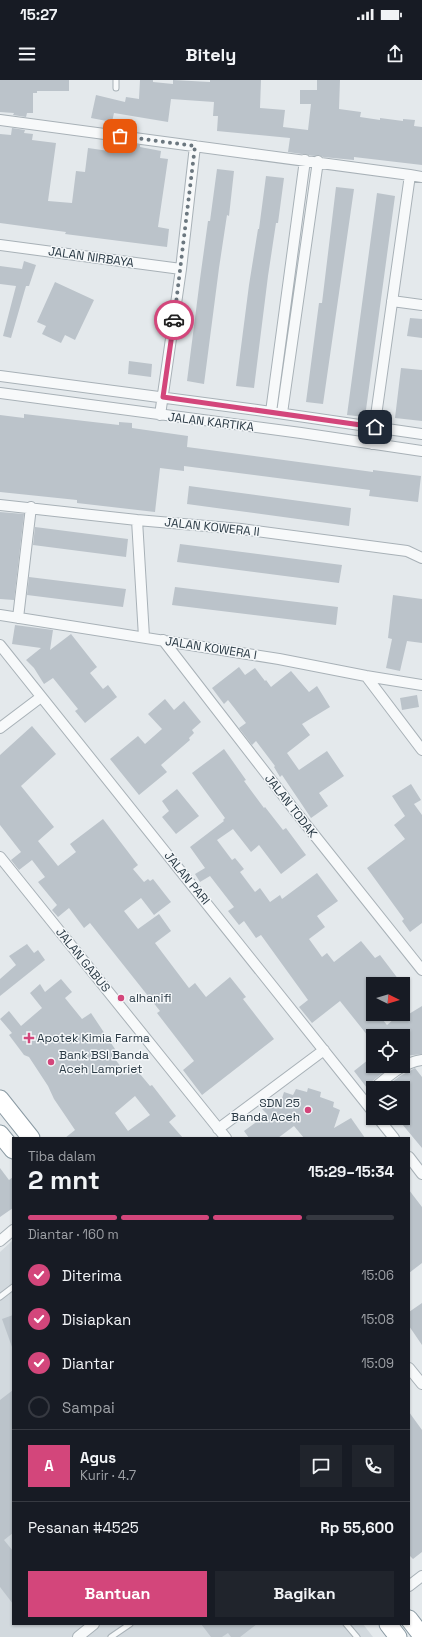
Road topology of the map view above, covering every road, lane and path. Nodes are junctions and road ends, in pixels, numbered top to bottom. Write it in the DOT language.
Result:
graph roads {
  1 [pos="116,80"];
  2 [pos="116,88"];
  3 [pos="0,120"];
  4 [pos="195,146"];
  5 [pos="305,160"];
  6 [pos="318,161"];
  7 [pos="410,175"];
  8 [pos="422,177"];
  9 [pos="0,245"];
  10 [pos="181,269"];
  11 [pos="392,301"];
  12 [pos="422,304"];
  13 [pos="0,376"];
  14 [pos="0,393"];
  15 [pos="163,397"];
  16 [pos="272,412"];
  17 [pos="282,413"];
  18 [pos="160,415"];
  19 [pos="375,427"];
  20 [pos="422,434"];
  21 [pos="372,444"];
  22 [pos="422,451"];
  23 [pos="0,504"];
  24 [pos="31,507"];
  25 [pos="137,520"];
  26 [pos="422,558"];
  27 [pos="0,615"];
  28 [pos="18,618"];
  29 [pos="144,637"];
  30 [pos="163,640"];
  31 [pos="0,645"];
  32 [pos="366,676"];
  33 [pos="422,685"];
  34 [pos="42,697"];
  35 [pos="0,728"];
  36 [pos="422,750"];
  37 [pos="0,857"];
  38 [pos="422,970"];
  39 [pos="324,1050"];
  40 [pos="422,1060"];
  41 [pos="383,1081"];
  42 [pos="366,1095"];
  43 [pos="362,1098"];
  44 [pos="0,1099"];
  45 [pos="366,1103"];
  46 [pos="384,1125"];
  47 [pos="218,1129"];
  48 [pos="0,1134"];
  49 [pos="30,1137"];
  50 [pos="225,1137"];
  51 [pos="393,1137"];
  52 [pos="12,1149"];
  53 [pos="410,1158"];
  54 [pos="422,1174"];
  55 [pos="12,1231"];
  56 [pos="0,1240"];
  57 [pos="12,1288"];
  58 [pos="0,1297"];
  59 [pos="410,1369"];
  60 [pos="422,1384"];
  61 [pos="422,1576"];
  62 [pos="410,1585"];
  63 [pos="410,1620"];
  64 [pos="93,1625"];
  65 [pos="129,1625"];
  66 [pos="347,1625"];
  67 [pos="389,1625"];
  68 [pos="422,1636"];
  69 [pos="78,1637"];
  70 [pos="111,1637"];
  71 [pos="357,1637"];
  72 [pos="398,1637"];
  1 -- 2 [label="lane"];
  3 -- 4 [label="street"];
  4 -- 5 [label="street"];
  4 -- 10 [label="street"];
  5 -- 6 [label="street"];
  5 -- 16 [label="street"];
  6 -- 7 [label="street"];
  6 -- 17 [label="street"];
  7 -- 8 [label="street"];
  7 -- 11 [label="street"];
  9 -- 10 [label="street, JALAN NIRBAYA"];
  10 -- 15 [label="street"];
  11 -- 12 [label="street"];
  11 -- 19 [label="street"];
  13 -- 15 [label="street, JALAN KARTIKA"];
  14 -- 18 [label="street, JALAN KARTIKA"];
  15 -- 16 [label="street, JALAN KARTIKA"];
  15 -- 18 [label="street"];
  16 -- 17 [label="street, JALAN KARTIKA"];
  17 -- 19 [label="street, JALAN KARTIKA"];
  18 -- 21 [label="street, JALAN KARTIKA"];
  19 -- 20 [label="street, JALAN KARTIKA"];
  19 -- 21 [label="street"];
  21 -- 22 [label="street, JALAN KARTIKA"];
  23 -- 24 [label="street, JALAN KOWERA II"];
  24 -- 25 [label="street, JALAN KOWERA II"];
  24 -- 28 [label="street"];
  25 -- 26 [label="street, JALAN KOWERA II"];
  25 -- 29 [label="street"];
  27 -- 28 [label="street, JALAN KOWERA I"];
  28 -- 29 [label="street, JALAN KOWERA I"];
  29 -- 30 [label="street, JALAN KOWERA I"];
  30 -- 32 [label="street, JALAN KOWERA I"];
  30 -- 38 [label="street, JALAN TODAK"];
  31 -- 34 [label="street, JALAN PARI"];
  32 -- 33 [label="street, JALAN KOWERA I"];
  32 -- 36 [label="street"];
  34 -- 35 [label="street"];
  34 -- 39 [label="street, JALAN PARI"];
  37 -- 47 [label="street, JALAN GABUS"];
  39 -- 43 [label="street, JALAN PARI"];
  39 -- 47 [label="street"];
  40 -- 41 [label="street"];
  42 -- 43 [label="street"];
  43 -- 45 [label="street, JALAN PARI"];
  44 -- 49 [label="highway"];
  46 -- 51 [label="street"];
  47 -- 50 [label="street, JALAN GABUS"];
  48 -- 52 [label="highway"];
  53 -- 54 [label="street"];
  55 -- 56 [label="street"];
  57 -- 58 [label="lane"];
  59 -- 60 [label="street"];
  61 -- 62 [label="street"];
  63 -- 68 [label="highway"];
  64 -- 69 [label="street"];
  65 -- 70 [label="lane"];
  66 -- 71 [label="lane"];
  67 -- 72 [label="highway"];
}
